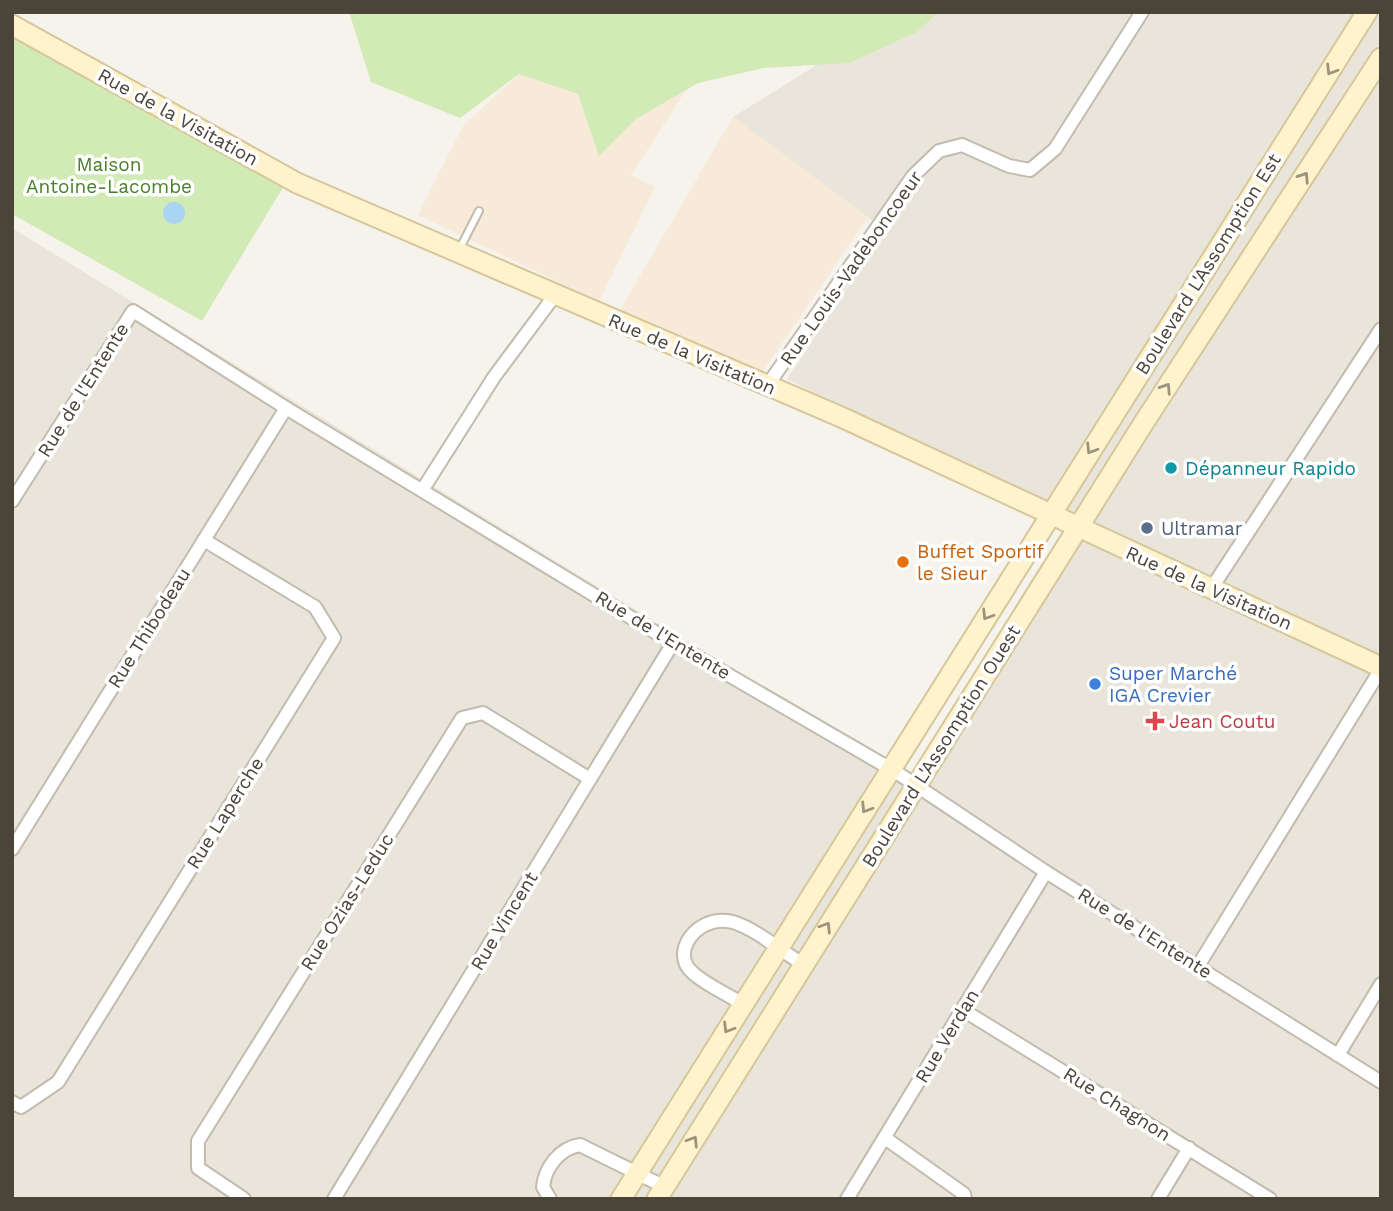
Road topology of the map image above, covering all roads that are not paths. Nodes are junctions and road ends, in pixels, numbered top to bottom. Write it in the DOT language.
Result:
graph roads {
  1 [pos="1142,12"];
  2 [pos="1367,12"];
  3 [pos="12,25"];
  4 [pos="1381,58"];
  5 [pos="1258,186"];
  6 [pos="1286,204"];
  7 [pos="479,211"];
  8 [pos="458,253"];
  9 [pos="555,295"];
  10 [pos="1381,329"];
  11 [pos="767,386"];
  12 [pos="286,408"];
  13 [pos="1114,413"];
  14 [pos="1141,429"];
  15 [pos="424,489"];
  16 [pos="12,501"];
  17 [pos="1049,516"];
  18 [pos="1079,530"];
  19 [pos="204,540"];
  20 [pos="1211,589"];
  21 [pos="673,643"];
  22 [pos="1381,668"];
  23 [pos="891,769"];
  24 [pos="590,779"];
  25 [pos="915,785"];
  26 [pos="12,849"];
  27 [pos="1046,872"];
  28 [pos="777,950"];
  29 [pos="803,964"];
  30 [pos="1198,966"];
  31 [pos="1381,984"];
  32 [pos="743,1004"];
  33 [pos="963,1010"];
  34 [pos="1338,1055"];
  35 [pos="1381,1082"];
  36 [pos="12,1102"];
  37 [pos="885,1138"];
  38 [pos="1189,1149"];
  39 [pos="639,1171"];
  40 [pos="661,1193"];
  41 [pos="244,1199"];
  42 [pos="334,1199"];
  43 [pos="550,1199"];
  44 [pos="621,1199"];
  45 [pos="846,1199"];
  46 [pos="965,1199"];
  47 [pos="1157,1199"];
  48 [pos="1270,1199"];
  1 -- 11 [label="street, Rue Louis-Vadeboncoeur"];
  2 -- 5 [label="street, Boulevard L'Assomption Est, one-way"];
  3 -- 8 [label="street, Rue de la Visitation"];
  6 -- 4 [label="street, Boulevard L'Assomption Est, one-way"];
  5 -- 6 [label="street"];
  5 -- 13 [label="street, Boulevard L'Assomption Est"];
  14 -- 6 [label="street, Boulevard L'Assomption Est, one-way"];
  7 -- 8 [label="lane"];
  8 -- 9 [label="street, Rue de la Visitation"];
  9 -- 11 [label="street, Rue de la Visitation"];
  9 -- 15 [label="street"];
  10 -- 20 [label="street"];
  11 -- 17 [label="street, Rue de la Visitation"];
  12 -- 15 [label="street, Rue de l'Entente"];
  12 -- 16 [label="street, Rue de l'Entente"];
  12 -- 19 [label="street, Rue Thibodeau"];
  13 -- 14 [label="street"];
  13 -- 17 [label="street, Boulevard L'Assomption Est, one-way"];
  14 -- 18 [label="street, Boulevard L'Assomption Est"];
  15 -- 21 [label="street, Rue de l'Entente"];
  17 -- 18 [label="street, Rue de la Visitation"];
  17 -- 23 [label="street, Boulevard L'Assomption Ouest, one-way"];
  18 -- 20 [label="street, Rue de la Visitation"];
  18 -- 25 [label="street, Boulevard L'Assomption Ouest"];
  19 -- 26 [label="street, Rue Thibodeau"];
  19 -- 36 [label="street, Rue Laperche"];
  20 -- 22 [label="street, Rue de la Visitation"];
  21 -- 23 [label="street, Rue de l'Entente"];
  21 -- 24 [label="street, Rue Vincent"];
  22 -- 30 [label="street"];
  23 -- 25 [label="street, Rue de l'Entente"];
  23 -- 28 [label="street, Boulevard L'Assomption Ouest, one-way"];
  24 -- 41 [label="street, Rue Ozias-Leduc"];
  24 -- 42 [label="street, Rue Vincent"];
  25 -- 27 [label="street, Rue de l'Entente"];
  29 -- 25 [label="street, Boulevard L'Assomption Ouest, one-way"];
  27 -- 30 [label="street, Rue de l'Entente"];
  27 -- 33 [label="street, Rue Verdan"];
  28 -- 29 [label="street"];
  28 -- 32 [label="street, Boulevard L'Assomption Ouest"];
  28 -- 32 [label="street"];
  40 -- 29 [label="street, Boulevard L'Assomption Ouest, one-way"];
  30 -- 34 [label="street, Rue de l'Entente"];
  31 -- 34 [label="street"];
  32 -- 39 [label="street, Boulevard L'Assomption Ouest, one-way"];
  33 -- 37 [label="street, Rue Verdan"];
  33 -- 38 [label="street, Rue Chagnon"];
  34 -- 35 [label="street, Rue de l'Entente"];
  37 -- 45 [label="street, Rue Verdan"];
  37 -- 46 [label="street"];
  38 -- 47 [label="street"];
  38 -- 48 [label="street, Rue Chagnon"];
  39 -- 40 [label="street, Boulevard L'Assomption Ouest"];
  39 -- 43 [label="street, Boulevard L'Assomption Ouest"];
  39 -- 44 [label="street, Boulevard L'Assomption Ouest"];
}
